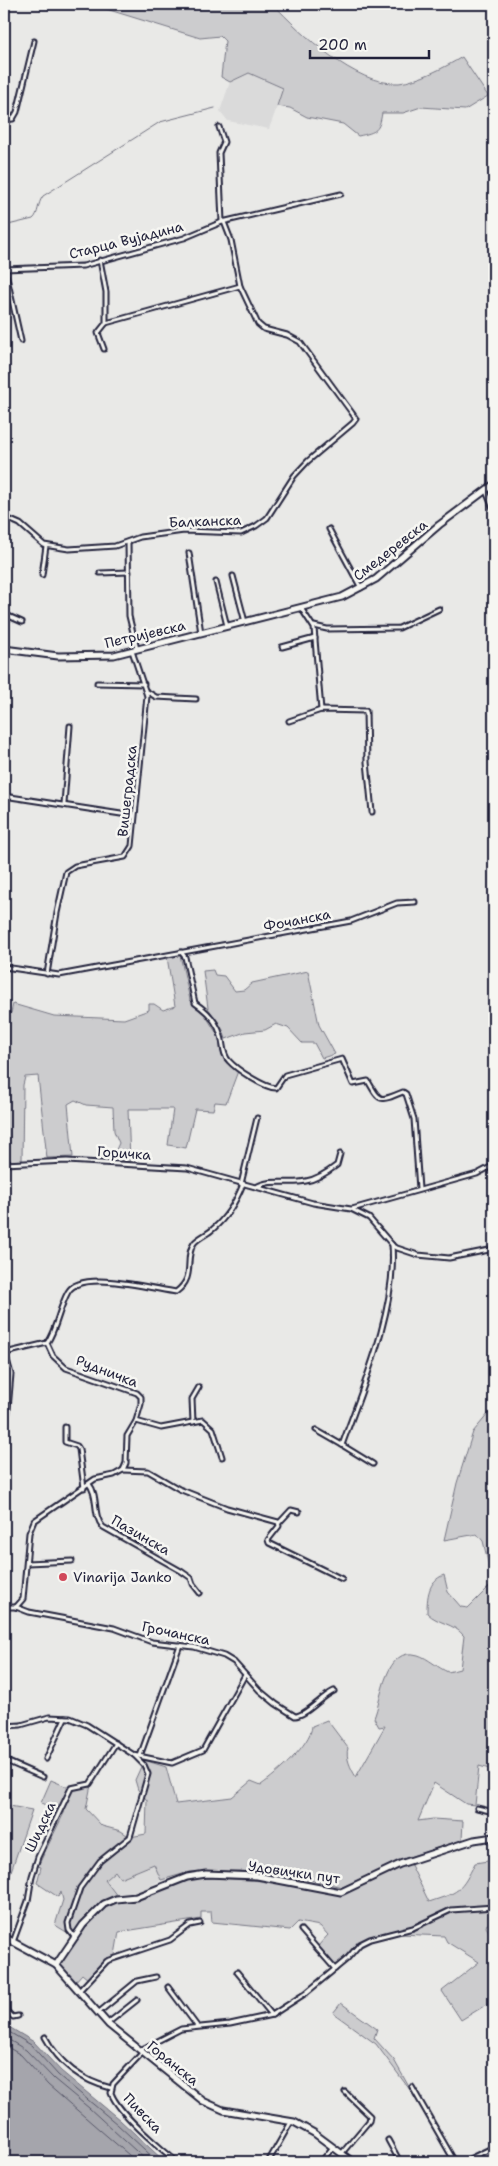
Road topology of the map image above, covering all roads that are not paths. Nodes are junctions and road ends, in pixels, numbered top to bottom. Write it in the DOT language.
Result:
graph roads {
  1 [pos="34,41"];
  2 [pos="4,120"];
  3 [pos="219,127"];
  4 [pos="341,194"];
  5 [pos="223,222"];
  6 [pos="100,260"];
  7 [pos="4,269"];
  8 [pos="240,286"];
  9 [pos="106,324"];
  10 [pos="21,341"];
  11 [pos="104,349"];
  12 [pos="494,484"];
  13 [pos="486,490"];
  14 [pos="494,511"];
  15 [pos="4,517"];
  16 [pos="329,528"];
  17 [pos="128,542"];
  18 [pos="46,546"];
  19 [pos="190,553"];
  20 [pos="129,572"];
  21 [pos="100,573"];
  22 [pos="42,575"];
  23 [pos="233,576"];
  24 [pos="216,582"];
  25 [pos="361,589"];
  26 [pos="301,608"];
  27 [pos="439,609"];
  28 [pos="4,614"];
  29 [pos="22,622"];
  30 [pos="245,622"];
  31 [pos="227,626"];
  32 [pos="314,626"];
  33 [pos="202,633"];
  34 [pos="315,638"];
  35 [pos="282,647"];
  36 [pos="6,650"];
  37 [pos="135,650"];
  38 [pos="4,670"];
  39 [pos="97,683"];
  40 [pos="144,684"];
  41 [pos="146,690"];
  42 [pos="196,699"];
  43 [pos="321,710"];
  44 [pos="289,721"];
  45 [pos="70,726"];
  46 [pos="4,796"];
  47 [pos="64,804"];
  48 [pos="372,812"];
  49 [pos="134,816"];
  50 [pos="415,902"];
  51 [pos="181,952"];
  52 [pos="4,967"];
  53 [pos="48,974"];
  54 [pos="257,1118"];
  55 [pos="340,1154"];
  56 [pos="4,1164"];
  57 [pos="494,1165"];
  58 [pos="242,1184"];
  59 [pos="256,1187"];
  60 [pos="418,1189"];
  61 [pos="351,1209"];
  62 [pos="392,1245"];
  63 [pos="494,1249"];
  64 [pos="47,1342"];
  65 [pos="199,1386"];
  66 [pos="136,1421"];
  67 [pos="193,1422"];
  68 [pos="65,1427"];
  69 [pos="316,1430"];
  70 [pos="342,1446"];
  71 [pos="4,1456"];
  72 [pos="222,1457"];
  73 [pos="373,1464"];
  74 [pos="123,1470"];
  75 [pos="88,1484"];
  76 [pos="84,1488"];
  77 [pos="299,1512"];
  78 [pos="279,1523"];
  79 [pos="72,1561"];
  80 [pos="27,1563"];
  81 [pos="342,1579"];
  82 [pos="200,1593"];
  83 [pos="4,1607"];
  84 [pos="16,1607"];
  85 [pos="180,1645"];
  86 [pos="245,1675"];
  87 [pos="334,1691"];
  88 [pos="65,1718"];
  89 [pos="4,1726"];
  90 [pos="116,1743"];
  91 [pos="132,1753"];
  92 [pos="140,1756"];
  93 [pos="46,1759"];
  94 [pos="4,1760"];
  95 [pos="43,1777"];
  96 [pos="476,1808"];
  97 [pos="494,1812"];
  98 [pos="494,1837"];
  99 [pos="494,1907"];
  100 [pos="200,1923"];
  101 [pos="301,1930"];
  102 [pos="4,1938"];
  103 [pos="75,1938"];
  104 [pos="13,1942"];
  105 [pos="56,1966"];
  106 [pos="336,1969"];
  107 [pos="238,1972"];
  108 [pos="156,1977"];
  109 [pos="168,1987"];
  110 [pos="79,1991"];
  111 [pos="137,2000"];
  112 [pos="4,2009"];
  113 [pos="97,2013"];
  114 [pos="272,2015"];
  115 [pos="18,2016"];
  116 [pos="107,2023"];
  117 [pos="197,2026"];
  118 [pos="44,2038"];
  119 [pos="141,2052"];
  120 [pos="412,2087"];
  121 [pos="111,2088"];
  122 [pos="345,2092"];
  123 [pos="292,2122"];
  124 [pos="388,2140"];
  125 [pos="333,2147"];
  126 [pos="494,2148"];
  127 [pos="342,2153"];
  128 [pos="177,2162"];
  129 [pos="268,2162"];
  130 [pos="321,2162"];
  131 [pos="353,2162"];
  132 [pos="400,2162"];
  133 [pos="455,2162"];
  134 [pos="463,2162"];
  1 -- 2 [label="street"];
  3 -- 5 [label="street"];
  4 -- 5 [label="street, Старца Вујадина"];
  5 -- 6 [label="street, Старца Вујадина"];
  5 -- 8 [label="street"];
  6 -- 7 [label="street, Старца Вујадина"];
  6 -- 9 [label="street"];
  7 -- 10 [label="street"];
  8 -- 9 [label="street"];
  8 -- 17 [label="street, Балканска"];
  9 -- 11 [label="street"];
  12 -- 13 [label="main road, Смедеревска"];
  13 -- 14 [label="street"];
  13 -- 25 [label="main road, Смедеревска"];
  15 -- 18 [label="street"];
  16 -- 25 [label="street"];
  17 -- 18 [label="street, Балканска"];
  17 -- 20 [label="street, Вишеградска"];
  18 -- 22 [label="street"];
  19 -- 33 [label="street"];
  20 -- 21 [label="street"];
  20 -- 37 [label="street, Вишеградска"];
  23 -- 30 [label="street"];
  24 -- 31 [label="street"];
  25 -- 26 [label="main road, Смедеревска"];
  26 -- 30 [label="main road, Смедеревска"];
  26 -- 32 [label="street"];
  27 -- 32 [label="street"];
  28 -- 29 [label="street"];
  30 -- 31 [label="main road, Смедеревска"];
  31 -- 33 [label="main road, Смедеревска"];
  32 -- 34 [label="street"];
  33 -- 37 [label="main road, Петријевска"];
  34 -- 35 [label="street"];
  34 -- 43 [label="street"];
  36 -- 37 [label="main road, Петријевска"];
  36 -- 38 [label="street"];
  37 -- 40 [label="street, Вишеградска"];
  39 -- 40 [label="street"];
  40 -- 41 [label="street, Вишеградска"];
  41 -- 42 [label="street"];
  41 -- 49 [label="street, Вишеградска"];
  43 -- 44 [label="street"];
  43 -- 48 [label="street"];
  45 -- 47 [label="street"];
  46 -- 47 [label="street"];
  47 -- 49 [label="street"];
  49 -- 53 [label="street, Вишеградска"];
  50 -- 51 [label="street, Фочанска"];
  51 -- 53 [label="street, Фочанска"];
  51 -- 60 [label="street"];
  52 -- 53 [label="street, Фочанска"];
  54 -- 58 [label="street"];
  55 -- 59 [label="street, Горичка"];
  56 -- 58 [label="street, Горичка"];
  57 -- 60 [label="street"];
  58 -- 59 [label="street, Горичка"];
  58 -- 64 [label="street"];
  59 -- 61 [label="street, Горичка"];
  60 -- 61 [label="street"];
  61 -- 62 [label="street, Горичка"];
  62 -- 63 [label="street, Горичка"];
  62 -- 70 [label="street"];
  64 -- 66 [label="street, Рудничка"];
  64 -- 71 [label="street"];
  65 -- 67 [label="street"];
  66 -- 67 [label="street"];
  66 -- 74 [label="street, Рудничка"];
  67 -- 72 [label="street"];
  68 -- 76 [label="street"];
  69 -- 70 [label="street"];
  70 -- 73 [label="street"];
  74 -- 75 [label="street"];
  74 -- 78 [label="street"];
  75 -- 76 [label="street"];
  75 -- 82 [label="street, Пазинска"];
  76 -- 80 [label="street"];
  77 -- 78 [label="street"];
  78 -- 81 [label="street"];
  79 -- 80 [label="street"];
  80 -- 84 [label="street"];
  83 -- 84 [label="street, Грочанска"];
  84 -- 85 [label="street, Грочанска"];
  85 -- 86 [label="street, Грочанска"];
  85 -- 92 [label="street"];
  86 -- 87 [label="street, Грочанска"];
  86 -- 92 [label="street"];
  88 -- 89 [label="street"];
  88 -- 90 [label="street"];
  88 -- 93 [label="street"];
  90 -- 91 [label="street"];
  90 -- 104 [label="street, Шидска"];
  91 -- 92 [label="street"];
  91 -- 103 [label="street"];
  94 -- 95 [label="street"];
  96 -- 97 [label="street"];
  98 -- 103 [label="main road, Удовички пут"];
  99 -- 106 [label="street"];
  100 -- 110 [label="street"];
  101 -- 106 [label="street"];
  102 -- 104 [label="main road, Горанска"];
  103 -- 105 [label="main road, Удовички пут"];
  104 -- 105 [label="main road, Горанска"];
  105 -- 110 [label="main road, Горанска"];
  106 -- 114 [label="street"];
  107 -- 114 [label="street"];
  108 -- 113 [label="street"];
  109 -- 117 [label="street"];
  110 -- 113 [label="main road, Горанска"];
  111 -- 116 [label="street"];
  112 -- 115 [label="street"];
  113 -- 116 [label="main road, Горанска"];
  114 -- 117 [label="street, Пивска"];
  116 -- 119 [label="main road, Горанска"];
  117 -- 119 [label="street, Пивска"];
  118 -- 121 [label="street"];
  119 -- 121 [label="street, Пивска"];
  119 -- 123 [label="main road, Горанска"];
  120 -- 133 [label="street"];
  121 -- 128 [label="street, Пивска"];
  122 -- 127 [label="street"];
  123 -- 125 [label="main road, Горанска"];
  123 -- 129 [label="street"];
  124 -- 132 [label="street"];
  125 -- 127 [label="main road, Горанска"];
  125 -- 130 [label="street"];
  126 -- 134 [label="street"];
  127 -- 131 [label="main road, Горанска"];
}
